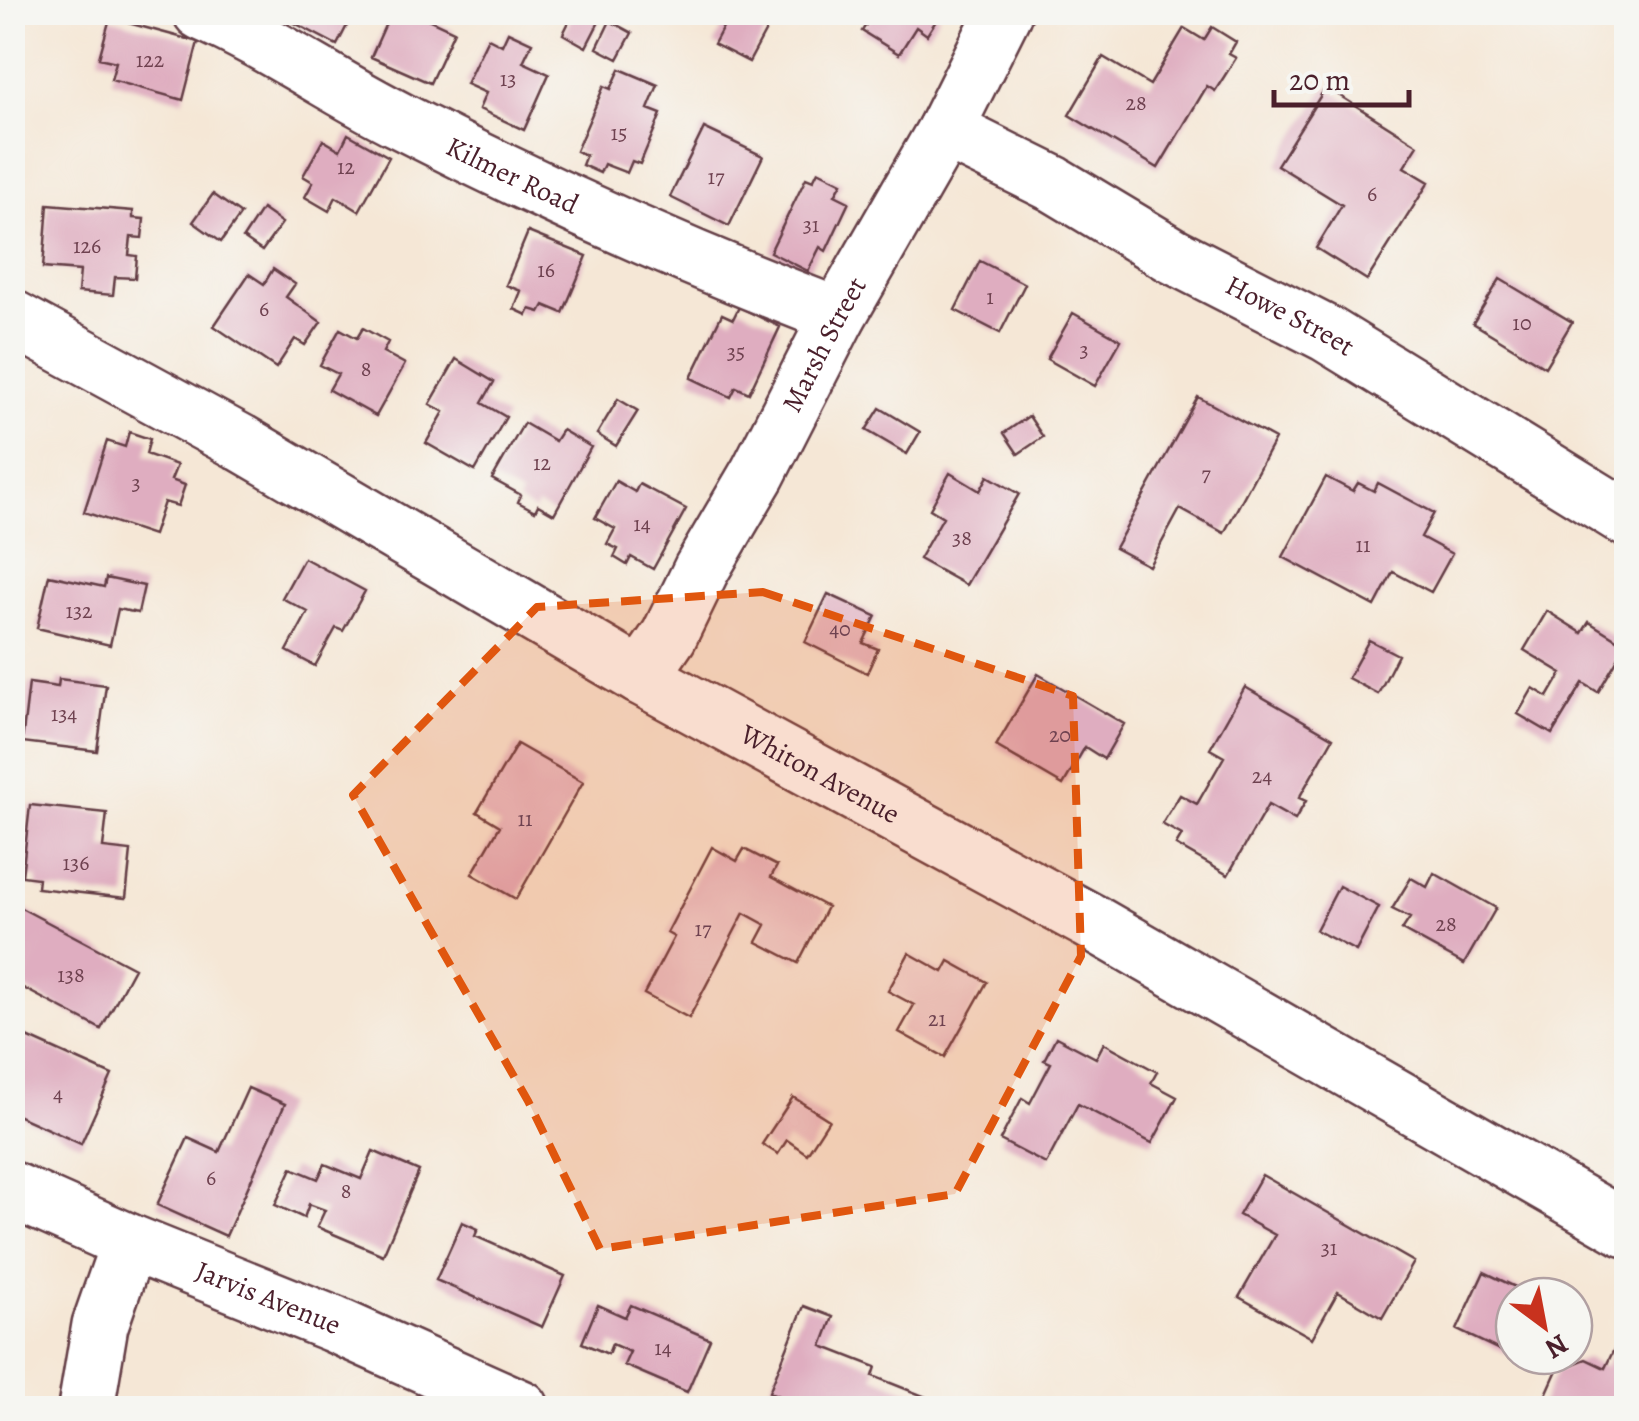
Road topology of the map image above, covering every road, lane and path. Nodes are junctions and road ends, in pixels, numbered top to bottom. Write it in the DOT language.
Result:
graph roads {
  1 [pos="200,12"];
  2 [pos="1004,12"];
  3 [pos="945,130"];
  4 [pos="838,316"];
  5 [pos="12,318"];
  6 [pos="1626,518"];
  7 [pos="641,677"];
  8 [pos="12,1190"];
  9 [pos="1626,1229"];
  10 [pos="129,1242"];
  11 [pos="86,1408"];
  12 [pos="521,1408"];
  1 -- 4 [label="street, Kilmer Road"];
  2 -- 3 [label="street, Marsh Street"];
  3 -- 4 [label="street, Marsh Street"];
  3 -- 6 [label="street, Howe Street"];
  4 -- 7 [label="street, Marsh Street"];
  5 -- 7 [label="street, Whiton Avenue"];
  7 -- 9 [label="street, Whiton Avenue"];
  8 -- 10 [label="street, Jarvis Avenue"];
  10 -- 11 [label="street"];
  10 -- 12 [label="street, Jarvis Avenue"];
}
